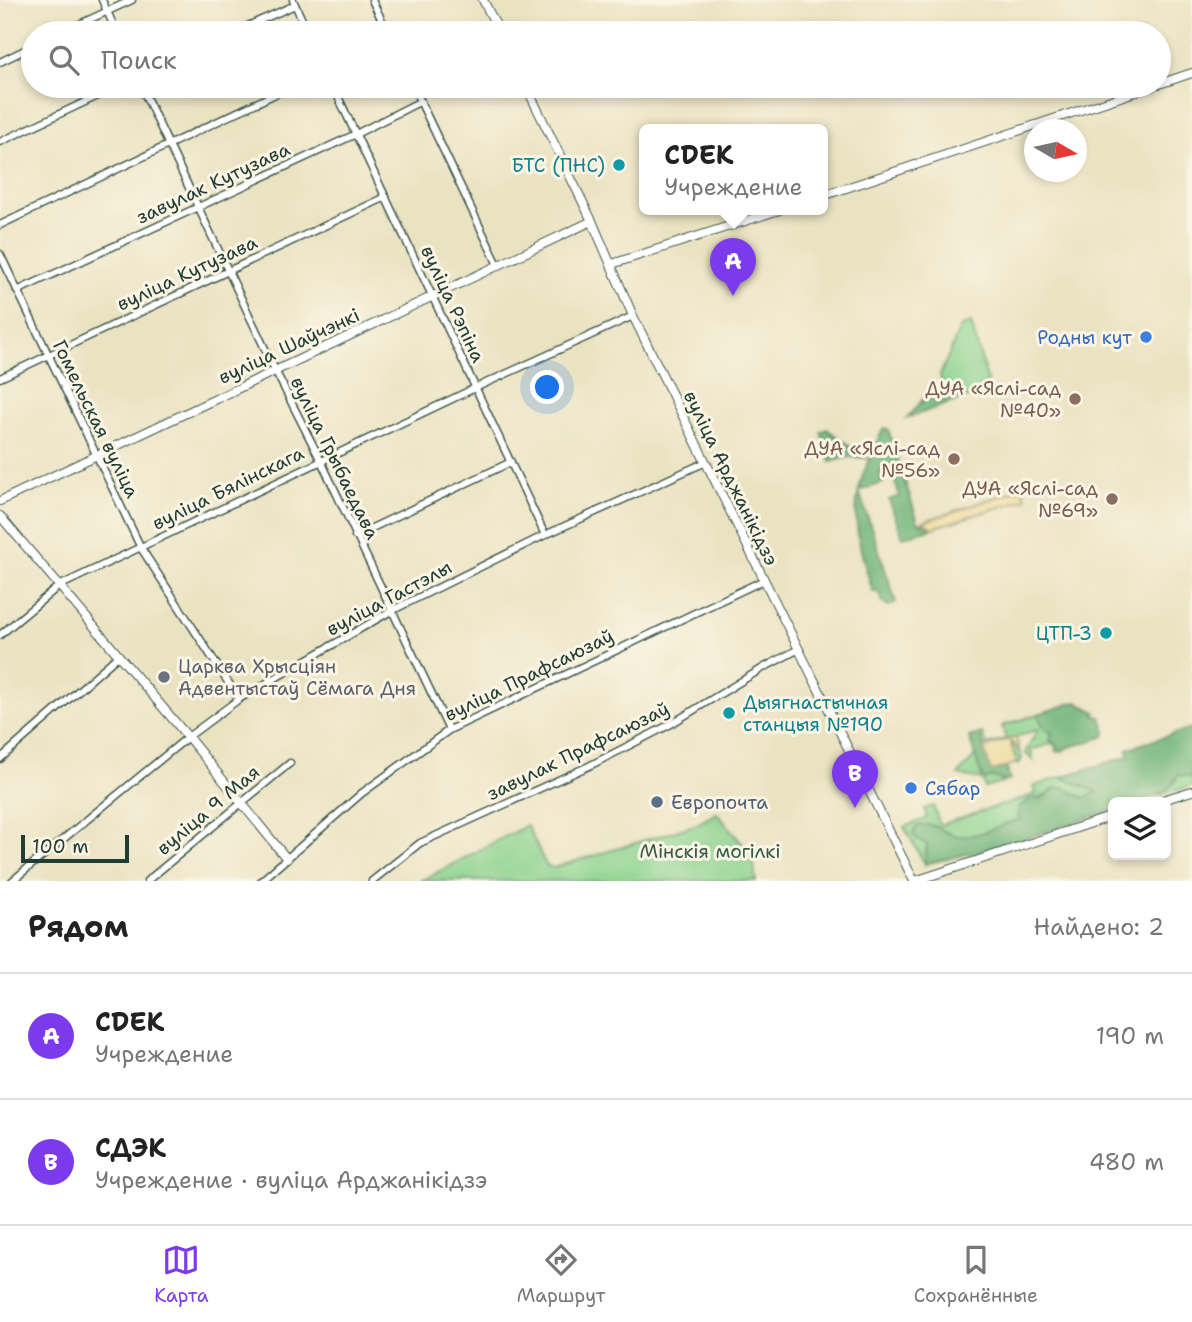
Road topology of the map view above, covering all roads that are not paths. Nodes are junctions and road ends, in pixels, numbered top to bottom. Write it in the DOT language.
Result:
graph roads {
  1 [pos="102,0"];
  2 [pos="132,0"];
  3 [pos="372,0"];
  4 [pos="483,0"];
  5 [pos="294,2"];
  6 [pos="107,11"];
  7 [pos="86,21"];
  8 [pos="112,21"];
  9 [pos="257,21"];
  10 [pos="303,21"];
  11 [pos="382,21"];
  12 [pos="494,21"];
  13 [pos="21,52"];
  14 [pos="0,62"];
  15 [pos="1192,73"];
  16 [pos="1171,80"];
  17 [pos="94,98"];
  18 [pos="147,98"];
  19 [pos="267,98"];
  20 [pos="338,98"];
  21 [pos="420,98"];
  22 [pos="532,98"];
  23 [pos="1117,98"];
  24 [pos="421,101"];
  25 [pos="356,134"];
  26 [pos="0,142"];
  27 [pos="169,144"];
  28 [pos="828,194"];
  29 [pos="386,197"];
  30 [pos="199,207"];
  31 [pos="764,215"];
  32 [pos="592,221"];
  33 [pos="0,225"];
  34 [pos="1,256"];
  35 [pos="612,264"];
  36 [pos="498,265"];
  37 [pos="229,271"];
  38 [pos="17,291"];
  39 [pos="432,296"];
  40 [pos="634,316"];
  41 [pos="48,355"];
  42 [pos="275,370"];
  43 [pos="0,378"];
  44 [pos="475,388"];
  45 [pos="95,455"];
  46 [pos="321,461"];
  47 [pos="511,462"];
  48 [pos="706,462"];
  49 [pos="0,501"];
  50 [pos="0,516"];
  51 [pos="545,535"];
  52 [pos="355,536"];
  53 [pos="141,548"];
  54 [pos="764,580"];
  55 [pos="59,586"];
  56 [pos="391,611"];
  57 [pos="0,635"];
  58 [pos="799,649"];
  59 [pos="118,656"];
  60 [pos="239,699"];
  61 [pos="449,730"];
  62 [pos="188,737"];
  63 [pos="0,759"];
  64 [pos="290,763"];
  65 [pos="1192,791"];
  66 [pos="1171,797"];
  67 [pos="241,802"];
  68 [pos="1108,818"];
  69 [pos="287,859"];
  70 [pos="12,881"];
  71 [pos="147,881"];
  72 [pos="261,881"];
  73 [pos="372,881"];
  74 [pos="915,881"];
  1 -- 6 [label="street"];
  2 -- 6 [label="street"];
  3 -- 11 [label="street"];
  4 -- 12 [label="main road"];
  5 -- 9 [label="street"];
  5 -- 10 [label="street"];
  6 -- 7 [label="street"];
  6 -- 8 [label="street"];
  13 -- 14 [label="street"];
  15 -- 16 [label="main road"];
  17 -- 26 [label="street"];
  18 -- 27 [label="street, вуліца Грыбаедава"];
  19 -- 27 [label="street"];
  20 -- 25 [label="street, вуліца Рэпіна"];
  21 -- 24 [label="street"];
  22 -- 32 [label="main road, вуліца Арджанікідзэ"];
  23 -- 28 [label="main road"];
  24 -- 25 [label="street, завулак Кутузава"];
  24 -- 36 [label="street"];
  25 -- 29 [label="street, вуліца Рэпіна"];
  25 -- 30 [label="street, завулак Кутузава"];
  27 -- 30 [label="street, вуліца Грыбаедава"];
  27 -- 33 [label="street"];
  29 -- 37 [label="street, вуліца Кутузава"];
  29 -- 39 [label="street, вуліца Рэпіна"];
  30 -- 37 [label="street, вуліца Грыбаедава"];
  30 -- 38 [label="street, завулак Кутузава"];
  31 -- 35 [label="main road"];
  32 -- 35 [label="main road, вуліца Арджанікідзэ"];
  32 -- 36 [label="main road, вуліца Шаўчэнкі"];
  34 -- 38 [label="street, Гомельская вуліца"];
  35 -- 40 [label="main road, вуліца Арджанікідзэ"];
  36 -- 39 [label="main road, вуліца Шаўчэнкі"];
  37 -- 41 [label="street, вуліца Кутузава"];
  37 -- 42 [label="street, вуліца Грыбаедава"];
  38 -- 41 [label="street, Гомельская вуліца"];
  39 -- 42 [label="main road, вуліца Шаўчэнкі"];
  39 -- 44 [label="street, вуліца Рэпіна"];
  40 -- 44 [label="street, вуліца Бялінскага"];
  40 -- 48 [label="main road, вуліца Арджанікідзэ"];
  41 -- 43 [label="street, вуліца Кутузава"];
  41 -- 45 [label="street, Гомельская вуліца"];
  42 -- 45 [label="main road, вуліца Шаўчэнкі"];
  42 -- 46 [label="street, вуліца Грыбаедава"];
  44 -- 46 [label="street, вуліца Бялінскага"];
  44 -- 47 [label="street, вуліца Рэпіна"];
  45 -- 49 [label="main road, вуліца Шаўчэнкі"];
  45 -- 53 [label="street, Гомельская вуліца"];
  46 -- 52 [label="street, вуліца Грыбаедава"];
  46 -- 53 [label="street, вуліца Бялінскага"];
  47 -- 51 [label="street, вуліца Рэпіна"];
  47 -- 52 [label="street"];
  48 -- 51 [label="street, вуліца Гастэлы"];
  48 -- 54 [label="main road, вуліца Арджанікідзэ"];
  50 -- 55 [label="main road"];
  51 -- 56 [label="street, вуліца Гастэлы"];
  52 -- 56 [label="street, вуліца Грыбаедава"];
  53 -- 55 [label="street, вуліца Бялінскага"];
  53 -- 60 [label="street, Гомельская вуліца"];
  54 -- 58 [label="main road, вуліца Арджанікідзэ"];
  54 -- 61 [label="street, вуліца Прафсаюзаў"];
  55 -- 57 [label="street, вуліца Бялінскага"];
  55 -- 59 [label="main road"];
  56 -- 60 [label="street, вуліца Гастэлы"];
  56 -- 61 [label="street, вуліца Грыбаедава"];
  58 -- 73 [label="street, завулак Прафсаюзаў"];
  58 -- 74 [label="main road, вуліца Арджанікідзэ"];
  59 -- 62 [label="main road"];
  59 -- 63 [label="street"];
  60 -- 62 [label="street, вуліца Гастэлы"];
  61 -- 69 [label="street, вуліца Прафсаюзаў"];
  62 -- 67 [label="main road"];
  62 -- 70 [label="street, вуліца Гастэлы"];
  64 -- 67 [label="street, вуліца 9 Мая"];
  65 -- 66 [label="main road"];
  67 -- 69 [label="main road"];
  67 -- 71 [label="street, вуліца 9 Мая"];
  68 -- 74 [label="main road"];
  69 -- 72 [label="street, вуліца Прафсаюзаў"];
}
